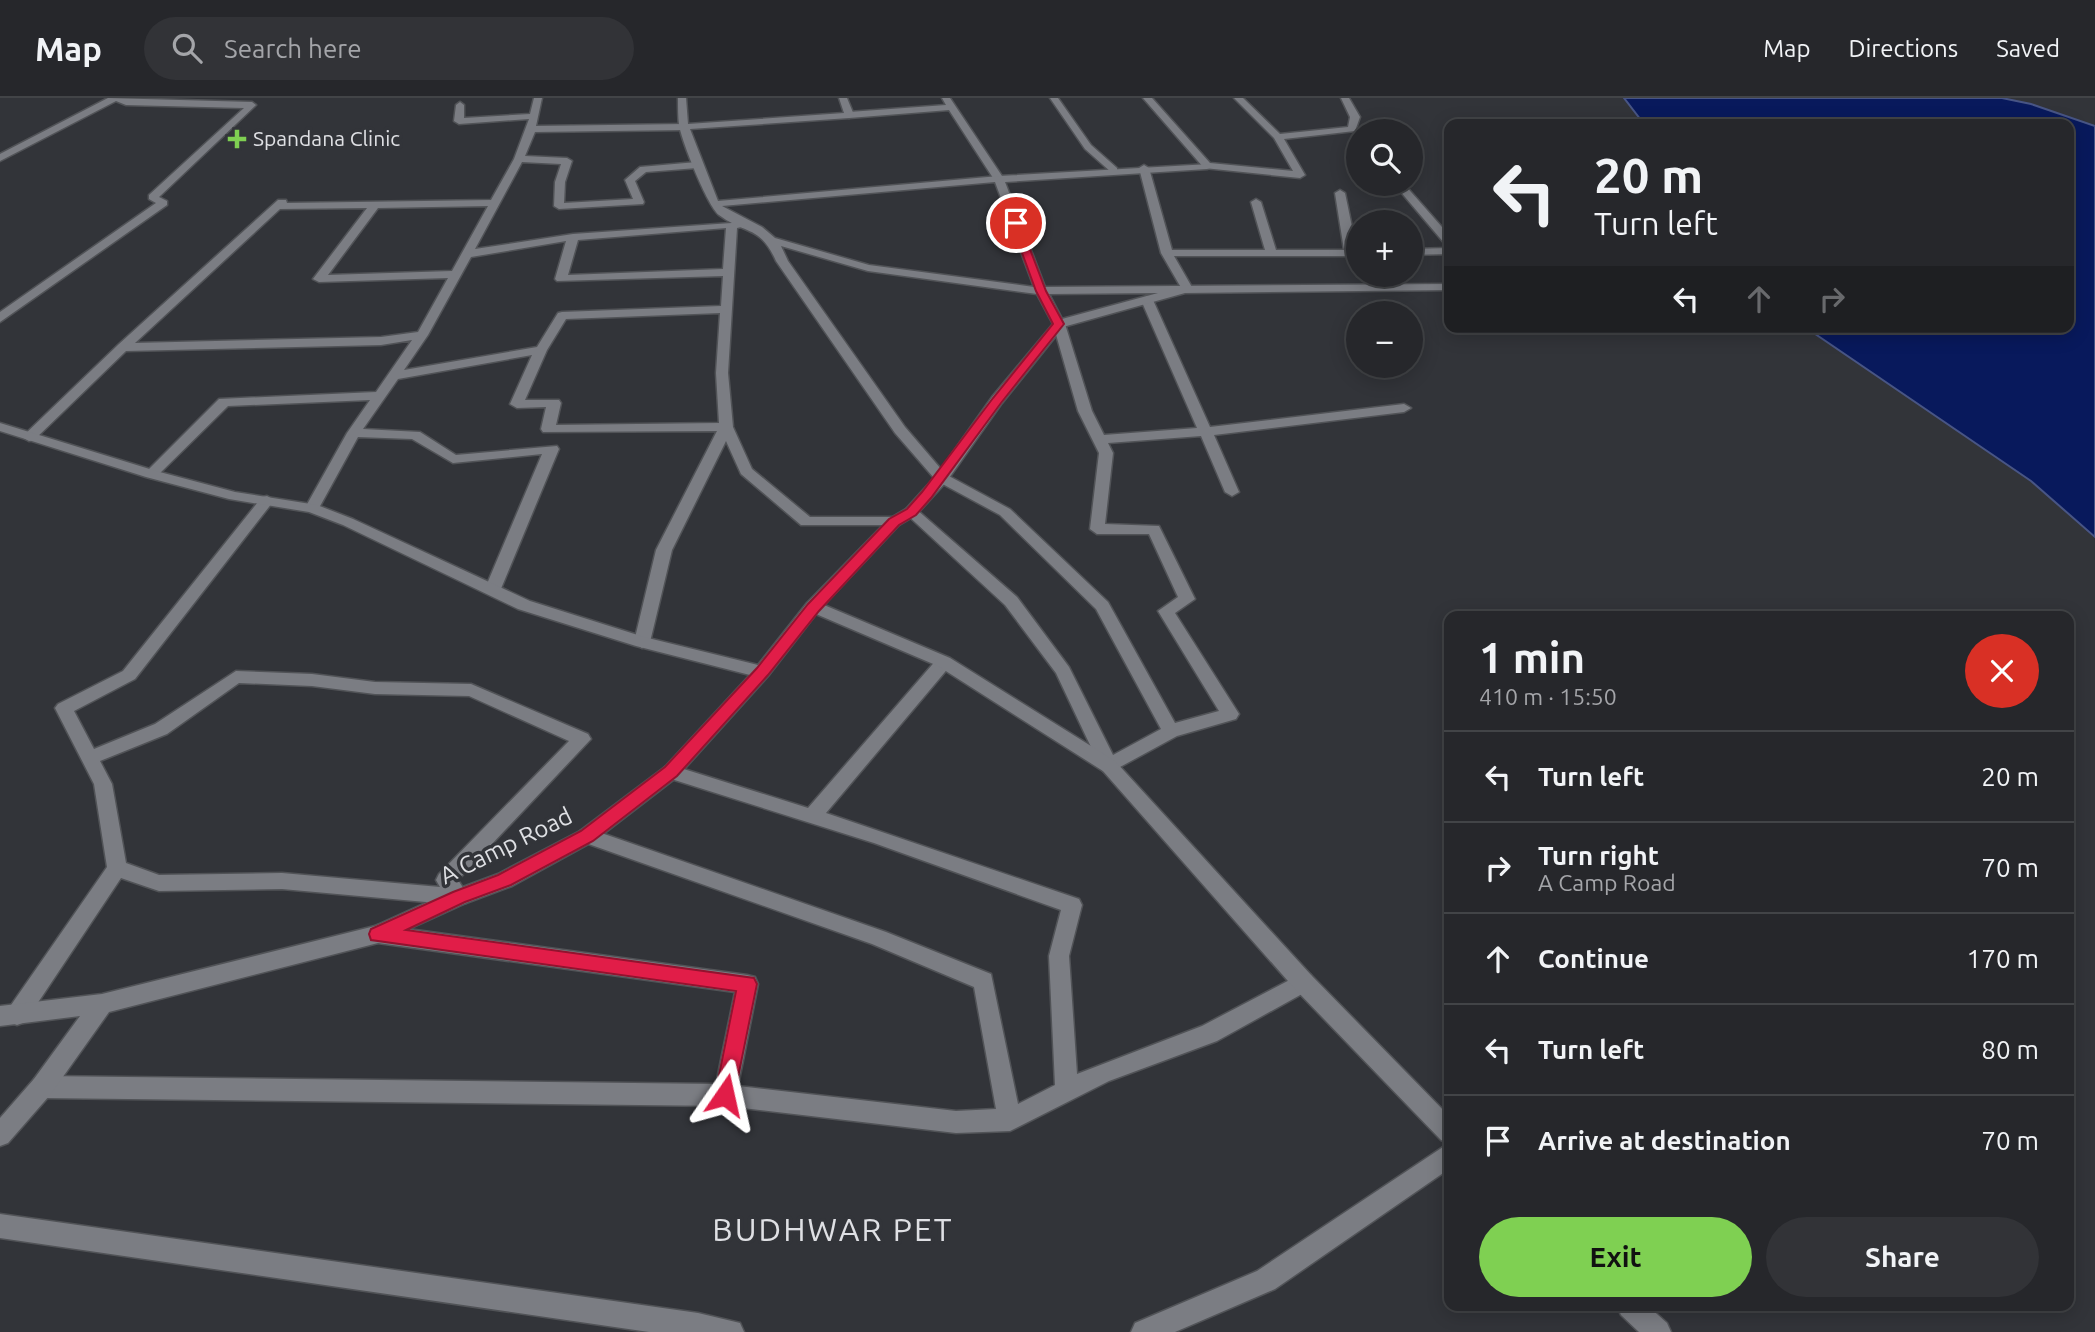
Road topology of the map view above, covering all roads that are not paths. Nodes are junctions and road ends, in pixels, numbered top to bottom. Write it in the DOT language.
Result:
graph roads {
  1 [pos="116,98"];
  2 [pos="538,98"];
  3 [pos="682,98"];
  4 [pos="843,98"];
  5 [pos="946,98"];
  6 [pos="1054,98"];
  7 [pos="1147,98"];
  8 [pos="1238,98"];
  9 [pos="1345,98"];
  10 [pos="460,105"];
  11 [pos="952,107"];
  12 [pos="849,115"];
  13 [pos="535,116"];
  14 [pos="1355,119"];
  15 [pos="684,127"];
  16 [pos="531,129"];
  17 [pos="1346,133"];
  18 [pos="1278,137"];
  19 [pos="0,158"];
  20 [pos="519,159"];
  21 [pos="697,165"];
  22 [pos="1207,166"];
  23 [pos="1144,168"];
  24 [pos="1114,170"];
  25 [pos="999,178"];
  26 [pos="1340,193"];
  27 [pos="1409,196"];
  28 [pos="1256,202"];
  29 [pos="495,203"];
  30 [pos="375,204"];
  31 [pos="713,204"];
  32 [pos="1346,219"];
  33 [pos="739,224"];
  34 [pos="1444,236"];
  35 [pos="573,237"];
  36 [pos="771,240"];
  37 [pos="1423,251"];
  38 [pos="1444,251"];
  39 [pos="1167,253"];
  40 [pos="1346,253"];
  41 [pos="467,254"];
  42 [pos="1272,255"];
  43 [pos="727,272"];
  44 [pos="456,274"];
  45 [pos="1444,287"];
  46 [pos="1187,289"];
  47 [pos="1041,291"];
  48 [pos="1147,300"];
  49 [pos="729,309"];
  50 [pos="0,318"];
  51 [pos="1059,324"];
  52 [pos="422,335"];
  53 [pos="123,347"];
  54 [pos="541,350"];
  55 [pos="394,376"];
  56 [pos="380,396"];
  57 [pos="1404,408"];
  58 [pos="0,427"];
  59 [pos="726,428"];
  60 [pos="1205,432"];
  61 [pos="354,433"];
  62 [pos="29,437"];
  63 [pos="1099,439"];
  64 [pos="151,474"];
  65 [pos="942,478"];
  66 [pos="1232,492"];
  67 [pos="267,500"];
  68 [pos="312,508"];
  69 [pos="911,512"];
  70 [pos="894,522"];
  71 [pos="492,591"];
  72 [pos="813,607"];
  73 [pos="642,642"];
  74 [pos="944,662"];
  75 [pos="762,672"];
  76 [pos="1171,731"];
  77 [pos="90,758"];
  78 [pos="1109,766"];
  79 [pos="671,772"];
  80 [pos="812,816"];
  81 [pos="587,836"];
  82 [pos="117,868"];
  83 [pos="459,897"];
  84 [pos="378,934"];
  85 [pos="1303,982"];
  86 [pos="102,1004"];
  87 [pos="8,1015"];
  88 [pos="42,1087"];
  89 [pos="1067,1091"];
  90 [pos="725,1095"];
  91 [pos="1010,1120"];
  92 [pos="1444,1127"];
  93 [pos="0,1135"];
  94 [pos="1444,1158"];
  95 [pos="0,1226"];
  96 [pos="1635,1311"];
  97 [pos="697,1329"];
  98 [pos="731,1332"];
  99 [pos="1144,1332"];
  100 [pos="1658,1332"];
  1 -- 19 [label="street"];
  1 -- 50 [label="street"];
  2 -- 13 [label="street"];
  3 -- 15 [label="street"];
  4 -- 12 [label="street"];
  5 -- 11 [label="street"];
  6 -- 24 [label="street"];
  7 -- 22 [label="street"];
  8 -- 18 [label="street"];
  9 -- 14 [label="street"];
  10 -- 13 [label="street"];
  11 -- 12 [label="street"];
  11 -- 25 [label="street"];
  12 -- 15 [label="street"];
  13 -- 16 [label="street"];
  15 -- 16 [label="street"];
  15 -- 21 [label="street"];
  16 -- 20 [label="street"];
  17 -- 18 [label="street"];
  18 -- 22 [label="street"];
  20 -- 21 [label="street"];
  20 -- 29 [label="street"];
  21 -- 31 [label="street"];
  22 -- 23 [label="street"];
  23 -- 24 [label="street"];
  23 -- 39 [label="street"];
  24 -- 25 [label="street"];
  25 -- 31 [label="street"];
  25 -- 47 [label="street"];
  26 -- 32 [label="street"];
  27 -- 34 [label="street"];
  28 -- 42 [label="street"];
  29 -- 30 [label="street"];
  29 -- 41 [label="street"];
  30 -- 44 [label="street"];
  30 -- 53 [label="street"];
  31 -- 33 [label="street"];
  33 -- 35 [label="street"];
  33 -- 36 [label="street"];
  33 -- 43 [label="street"];
  35 -- 41 [label="street"];
  35 -- 43 [label="street"];
  36 -- 47 [label="street"];
  36 -- 65 [label="street"];
  37 -- 38 [label="street"];
  39 -- 42 [label="street"];
  39 -- 46 [label="street"];
  40 -- 42 [label="street"];
  41 -- 44 [label="street"];
  43 -- 49 [label="street"];
  44 -- 52 [label="street"];
  45 -- 46 [label="street"];
  46 -- 47 [label="street"];
  46 -- 48 [label="street"];
  47 -- 51 [label="street"];
  48 -- 51 [label="street"];
  48 -- 60 [label="street"];
  49 -- 54 [label="street"];
  49 -- 59 [label="street"];
  51 -- 63 [label="street"];
  51 -- 65 [label="street, A Camp Road"];
  52 -- 53 [label="street"];
  52 -- 55 [label="street"];
  53 -- 62 [label="street"];
  54 -- 55 [label="street"];
  54 -- 59 [label="street"];
  55 -- 56 [label="street"];
  56 -- 61 [label="street"];
  56 -- 64 [label="street"];
  57 -- 60 [label="street"];
  58 -- 62 [label="street"];
  59 -- 70 [label="street"];
  59 -- 73 [label="street"];
  60 -- 63 [label="street"];
  60 -- 66 [label="street"];
  61 -- 68 [label="street"];
  61 -- 71 [label="street"];
  62 -- 64 [label="street"];
  63 -- 76 [label="street"];
  64 -- 67 [label="street"];
  65 -- 69 [label="street, A Camp Road"];
  65 -- 76 [label="street"];
  67 -- 68 [label="street"];
  67 -- 77 [label="street"];
  68 -- 71 [label="street"];
  69 -- 70 [label="street, A Camp Road"];
  69 -- 78 [label="street"];
  70 -- 72 [label="street, A Camp Road"];
  71 -- 73 [label="street"];
  72 -- 74 [label="street"];
  72 -- 75 [label="street, A Camp Road"];
  73 -- 75 [label="street"];
  74 -- 78 [label="street"];
  74 -- 80 [label="street"];
  75 -- 79 [label="street, A Camp Road"];
  76 -- 78 [label="street"];
  77 -- 82 [label="street"];
  77 -- 83 [label="street"];
  78 -- 85 [label="street"];
  79 -- 80 [label="street"];
  79 -- 81 [label="street, A Camp Road"];
  80 -- 89 [label="street"];
  81 -- 83 [label="street, A Camp Road"];
  81 -- 91 [label="street"];
  82 -- 83 [label="street"];
  82 -- 87 [label="street"];
  83 -- 84 [label="street, A Camp Road"];
  84 -- 86 [label="street, A Camp Road"];
  84 -- 90 [label="street"];
  85 -- 89 [label="street"];
  85 -- 92 [label="street"];
  86 -- 87 [label="street, A Camp Road"];
  86 -- 88 [label="street"];
  88 -- 90 [label="street"];
  88 -- 93 [label="street"];
  89 -- 91 [label="street"];
  90 -- 91 [label="street"];
  94 -- 99 [label="street"];
  95 -- 97 [label="street"];
  96 -- 100 [label="street"];
  97 -- 98 [label="street"];
}
